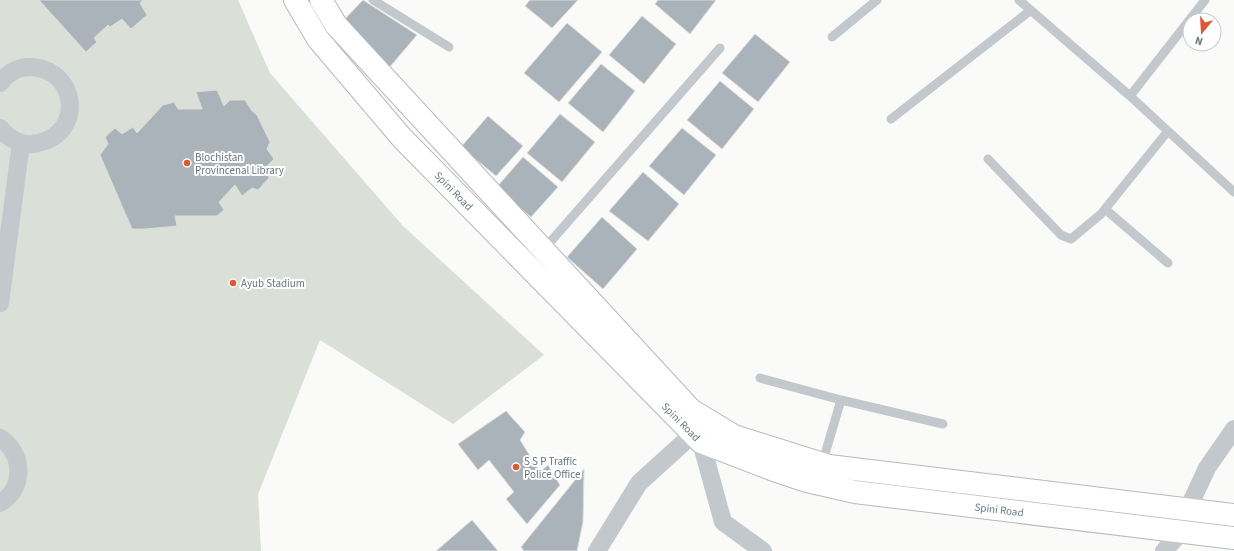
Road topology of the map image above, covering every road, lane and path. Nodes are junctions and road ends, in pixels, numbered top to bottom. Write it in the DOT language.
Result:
graph roads {
  1 [pos="295,0"];
  2 [pos="321,0"];
  3 [pos="373,0"];
  4 [pos="877,0"];
  5 [pos="1019,0"];
  6 [pos="1205,0"];
  7 [pos="1031,10"];
  8 [pos="832,37"];
  9 [pos="448,47"];
  10 [pos="720,48"];
  11 [pos="4,73"];
  12 [pos="1130,96"];
  13 [pos="891,119"];
  14 [pos="0,128"];
  15 [pos="1168,131"];
  16 [pos="21,143"];
  17 [pos="988,160"];
  18 [pos="1234,192"];
  19 [pos="1105,209"];
  20 [pos="544,249"];
  21 [pos="1168,263"];
  22 [pos="0,303"];
  23 [pos="760,378"];
  24 [pos="841,400"];
  25 [pos="943,424"];
  26 [pos="1234,429"];
  27 [pos="0,438"];
  28 [pos="697,438"];
  29 [pos="822,464"];
  30 [pos="0,503"];
  31 [pos="1188,509"];
  32 [pos="1234,515"];
  33 [pos="1181,532"];
  34 [pos="1234,538"];
  35 [pos="597,551"];
  36 [pos="763,551"];
  37 [pos="1164,551"];
  1 -- 28 [label="main road, Spini Road"];
  2 -- 20 [label="main road, Spini Road"];
  3 -- 9 [label="lane"];
  4 -- 8 [label="lane"];
  5 -- 7 [label="lane"];
  6 -- 12 [label="lane"];
  7 -- 12 [label="lane"];
  7 -- 13 [label="lane"];
  10 -- 20 [label="lane"];
  11 -- 16 [label="street"];
  12 -- 15 [label="lane"];
  14 -- 16 [label="street"];
  15 -- 18 [label="lane"];
  15 -- 19 [label="lane"];
  16 -- 22 [label="street"];
  17 -- 19 [label="lane"];
  19 -- 21 [label="lane"];
  20 -- 29 [label="main road, Spini Road"];
  23 -- 24 [label="lane"];
  24 -- 25 [label="lane"];
  24 -- 29 [label="lane"];
  26 -- 31 [label="street"];
  27 -- 30 [label="street"];
  28 -- 33 [label="main road, Spini Road"];
  28 -- 35 [label="street"];
  28 -- 36 [label="street"];
  29 -- 31 [label="main road, Spini Road"];
  31 -- 32 [label="main road, Spini Road"];
  33 -- 34 [label="main road, Spini Road"];
  33 -- 37 [label="street"];
}
